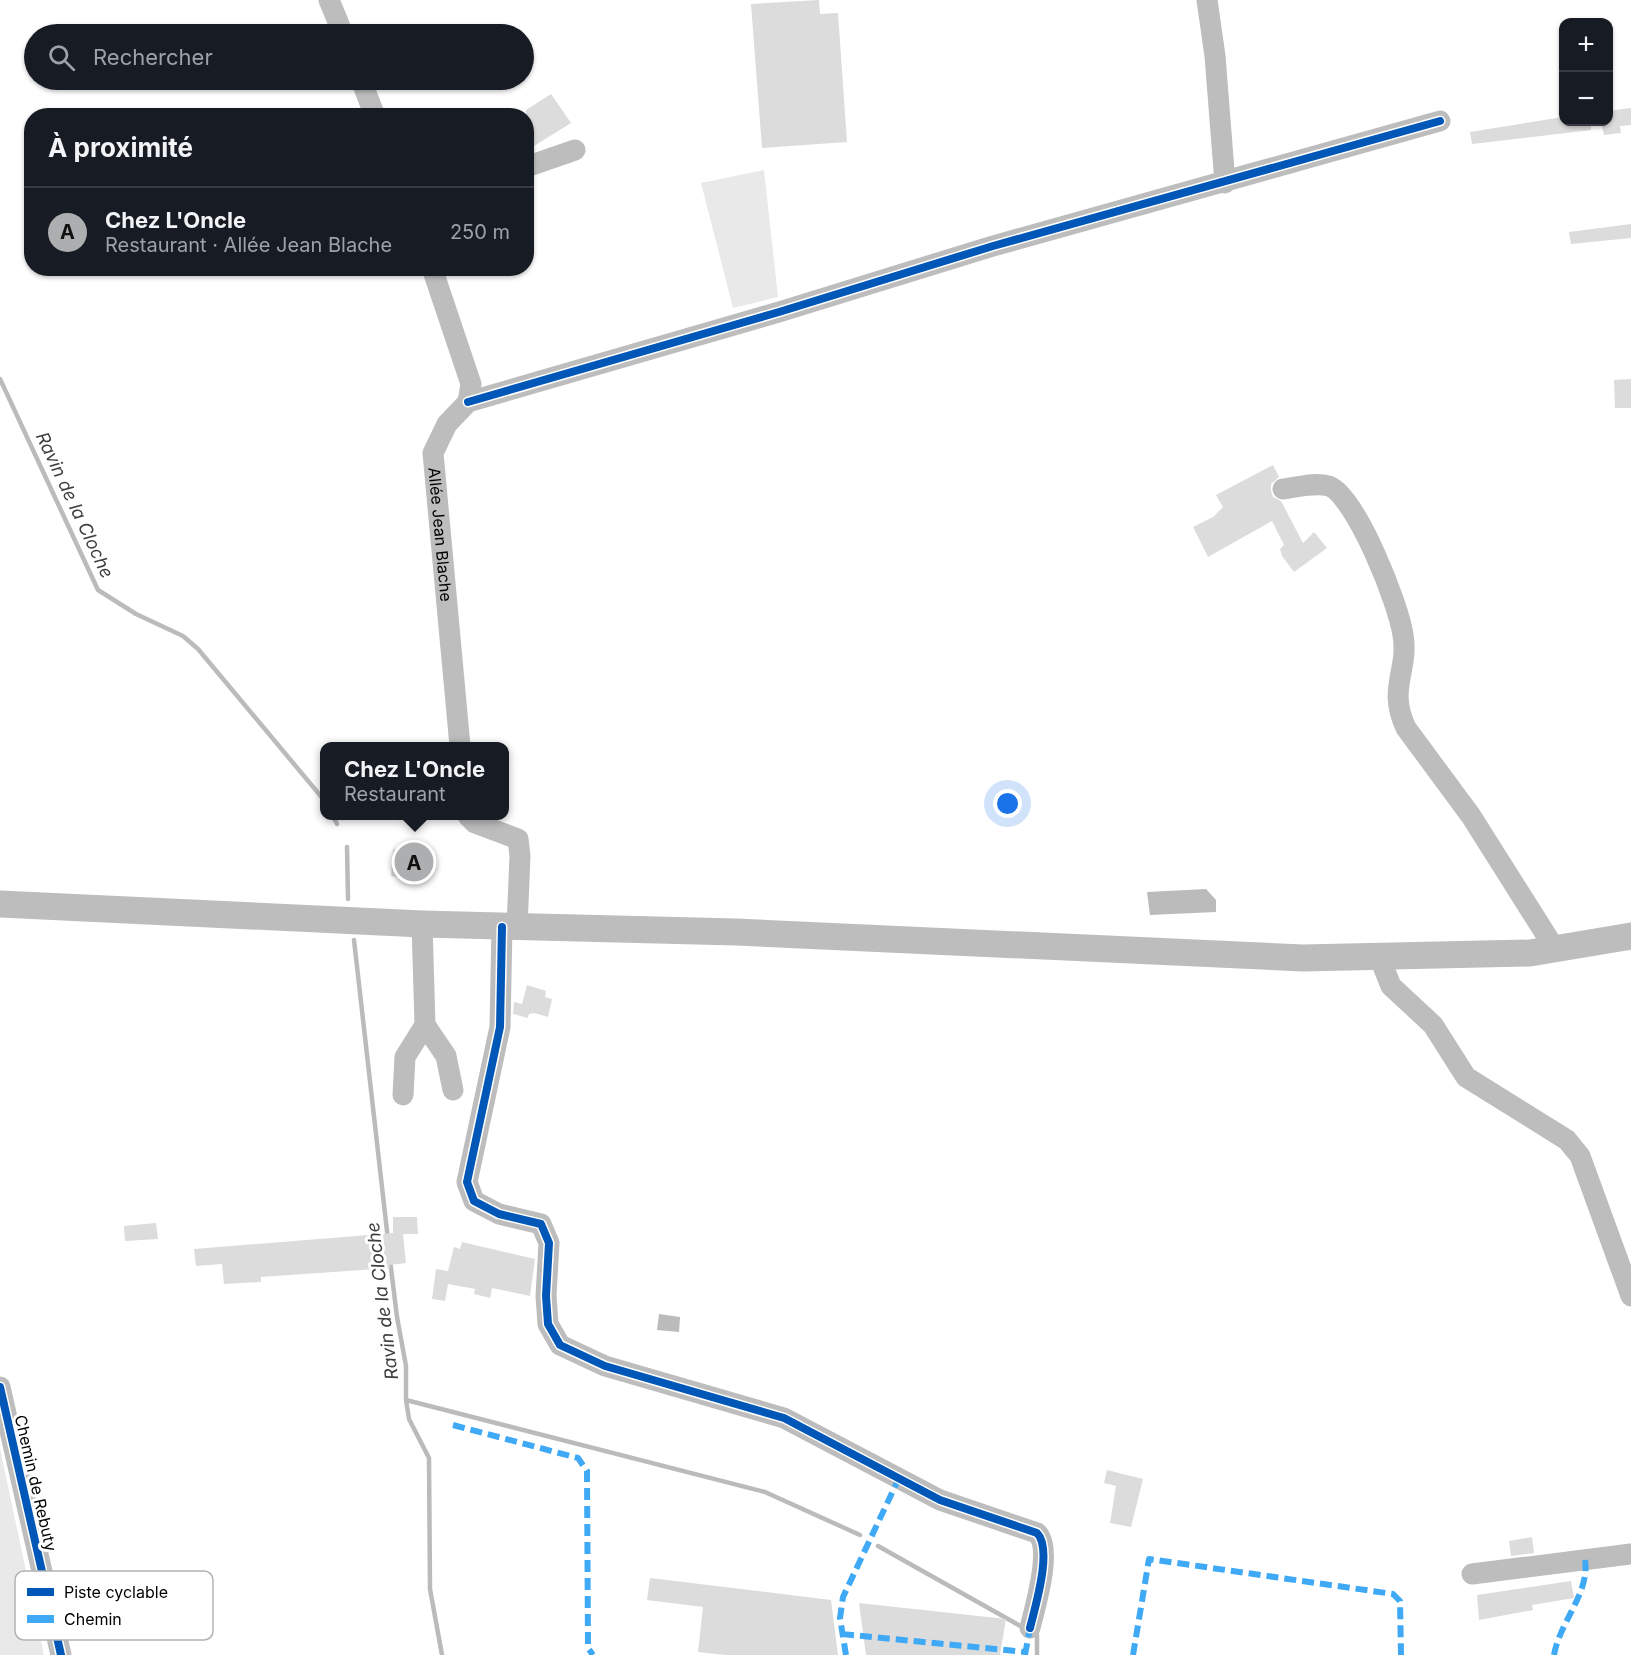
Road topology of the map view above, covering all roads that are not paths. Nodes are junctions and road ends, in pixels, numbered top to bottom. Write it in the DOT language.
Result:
graph roads {
  1 [pos="329,0"];
  2 [pos="1207,0"];
  3 [pos="339,24"];
  4 [pos="365,90"];
  5 [pos="372,108"];
  6 [pos="1440,121"];
  7 [pos="575,150"];
  8 [pos="534,164"];
  9 [pos="1225,183"];
  10 [pos="435,276"];
  11 [pos="468,402"];
  12 [pos="1283,489"];
  13 [pos="460,742"];
  14 [pos="472,820"];
  15 [pos="0,904"];
  16 [pos="104,910"];
  17 [pos="0,916"];
  18 [pos="422,924"];
  19 [pos="510,927"];
  20 [pos="1631,936"];
  21 [pos="1555,949"];
  22 [pos="1379,957"];
  23 [pos="425,1025"];
  24 [pos="453,1090"];
  25 [pos="403,1095"];
  26 [pos="1631,1296"];
  27 [pos="0,1387"];
  28 [pos="1631,1554"];
  29 [pos="43,1571"];
  30 [pos="1472,1574"];
  31 [pos="1030,1628"];
  32 [pos="59,1640"];
  33 [pos="62,1655"];
  1 -- 3 [label="street"];
  2 -- 9 [label="street"];
  4 -- 5 [label="street"];
  6 -- 9 [label="street"];
  7 -- 8 [label="street"];
  9 -- 11 [label="street"];
  10 -- 11 [label="street"];
  11 -- 13 [label="street, Allée Jean Blache"];
  12 -- 21 [label="street"];
  14 -- 19 [label="street"];
  15 -- 16 [label="main road"];
  16 -- 17 [label="main road"];
  16 -- 18 [label="main road"];
  18 -- 19 [label="main road"];
  18 -- 23 [label="street"];
  19 -- 22 [label="main road"];
  19 -- 31 [label="street"];
  20 -- 21 [label="main road"];
  21 -- 22 [label="main road"];
  22 -- 26 [label="street"];
  23 -- 24 [label="street"];
  23 -- 25 [label="street"];
  27 -- 29 [label="street, Chemin de Rebuty"];
  28 -- 30 [label="street"];
  32 -- 33 [label="street, Chemin de Rebuty"];
}
